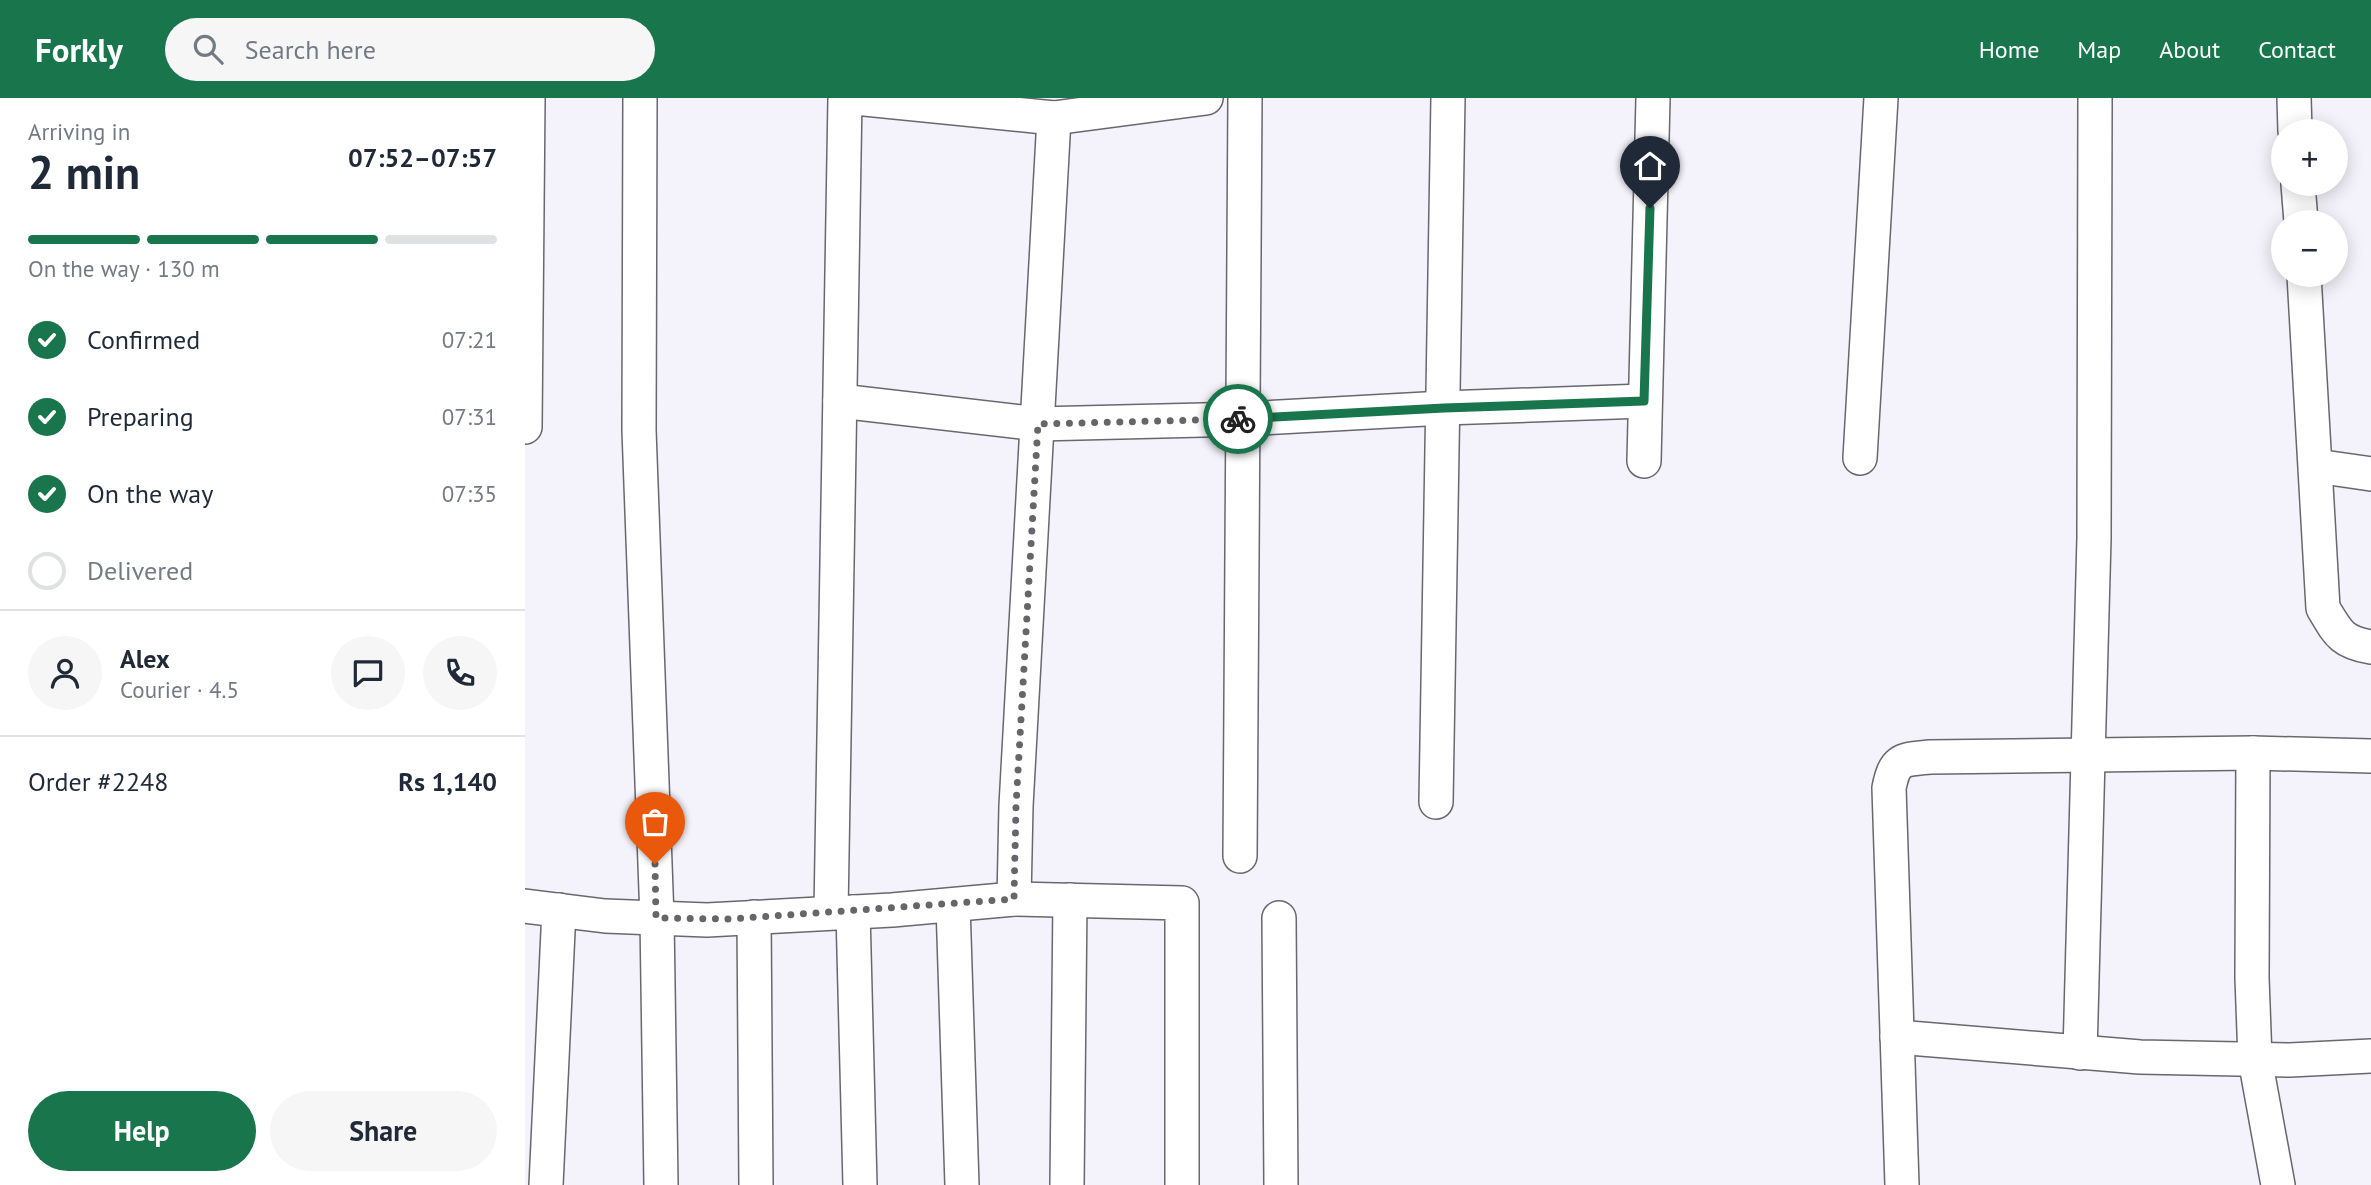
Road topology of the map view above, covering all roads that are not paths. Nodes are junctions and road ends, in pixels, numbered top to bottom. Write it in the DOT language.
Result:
graph roads {
  1 [pos="528,98"];
  2 [pos="639,98"];
  3 [pos="845,98"];
  4 [pos="855,98"];
  5 [pos="1206,98"];
  6 [pos="1245,98"];
  7 [pos="1448,98"];
  8 [pos="1653,98"];
  9 [pos="1881,98"];
  10 [pos="2095,98"];
  11 [pos="2294,98"];
  12 [pos="1054,118"];
  13 [pos="2295,119"];
  14 [pos="2305,287"];
  15 [pos="840,401"];
  16 [pos="1644,401"];
  17 [pos="1444,408"];
  18 [pos="1244,419"];
  19 [pos="1038,424"];
  20 [pos="525,427"];
  21 [pos="1860,458"];
  22 [pos="1644,461"];
  23 [pos="2316,466"];
  24 [pos="2371,474"];
  25 [pos="2371,647"];
  26 [pos="2253,753"];
  27 [pos="2088,754"];
  28 [pos="2371,756"];
  29 [pos="1436,802"];
  30 [pos="1240,856"];
  31 [pos="1014,899"];
  32 [pos="1070,900"];
  33 [pos="953,905"];
  34 [pos="525,906"];
  35 [pos="559,910"];
  36 [pos="842,912"];
  37 [pos="754,917"];
  38 [pos="656,918"];
  39 [pos="1279,918"];
  40 [pos="1896,1037"];
  41 [pos="2080,1053"];
  42 [pos="2371,1056"];
  43 [pos="2255,1059"];
  44 [pos="546,1185"];
  45 [pos="661,1185"];
  46 [pos="756,1185"];
  47 [pos="860,1185"];
  48 [pos="962,1185"];
  49 [pos="1066,1185"];
  50 [pos="1182,1185"];
  51 [pos="1281,1185"];
  52 [pos="1902,1185"];
  53 [pos="2278,1185"];
  1 -- 20 [label="street"];
  2 -- 38 [label="street"];
  3 -- 15 [label="street"];
  4 -- 12 [label="street"];
  5 -- 12 [label="street"];
  6 -- 18 [label="street"];
  7 -- 17 [label="street"];
  8 -- 16 [label="street"];
  9 -- 21 [label="street"];
  10 -- 27 [label="street"];
  11 -- 13 [label="street"];
  12 -- 19 [label="street"];
  14 -- 23 [label="street"];
  15 -- 19 [label="street"];
  15 -- 36 [label="street"];
  16 -- 17 [label="street"];
  16 -- 22 [label="street"];
  17 -- 18 [label="street"];
  17 -- 29 [label="street"];
  18 -- 19 [label="street"];
  18 -- 30 [label="street"];
  19 -- 31 [label="street"];
  23 -- 24 [label="street"];
  23 -- 25 [label="street"];
  26 -- 27 [label="street"];
  26 -- 28 [label="street"];
  26 -- 43 [label="street"];
  27 -- 40 [label="street"];
  27 -- 41 [label="street"];
  31 -- 32 [label="street"];
  31 -- 33 [label="street"];
  32 -- 49 [label="street"];
  32 -- 50 [label="street"];
  33 -- 36 [label="street"];
  33 -- 48 [label="street"];
  34 -- 35 [label="street"];
  35 -- 38 [label="street"];
  35 -- 44 [label="street"];
  36 -- 37 [label="street"];
  36 -- 47 [label="street"];
  37 -- 38 [label="street"];
  37 -- 46 [label="street"];
  38 -- 45 [label="street"];
  39 -- 51 [label="street"];
  40 -- 41 [label="street"];
  40 -- 52 [label="street"];
  41 -- 43 [label="street"];
  42 -- 43 [label="street"];
  43 -- 53 [label="street"];
}
